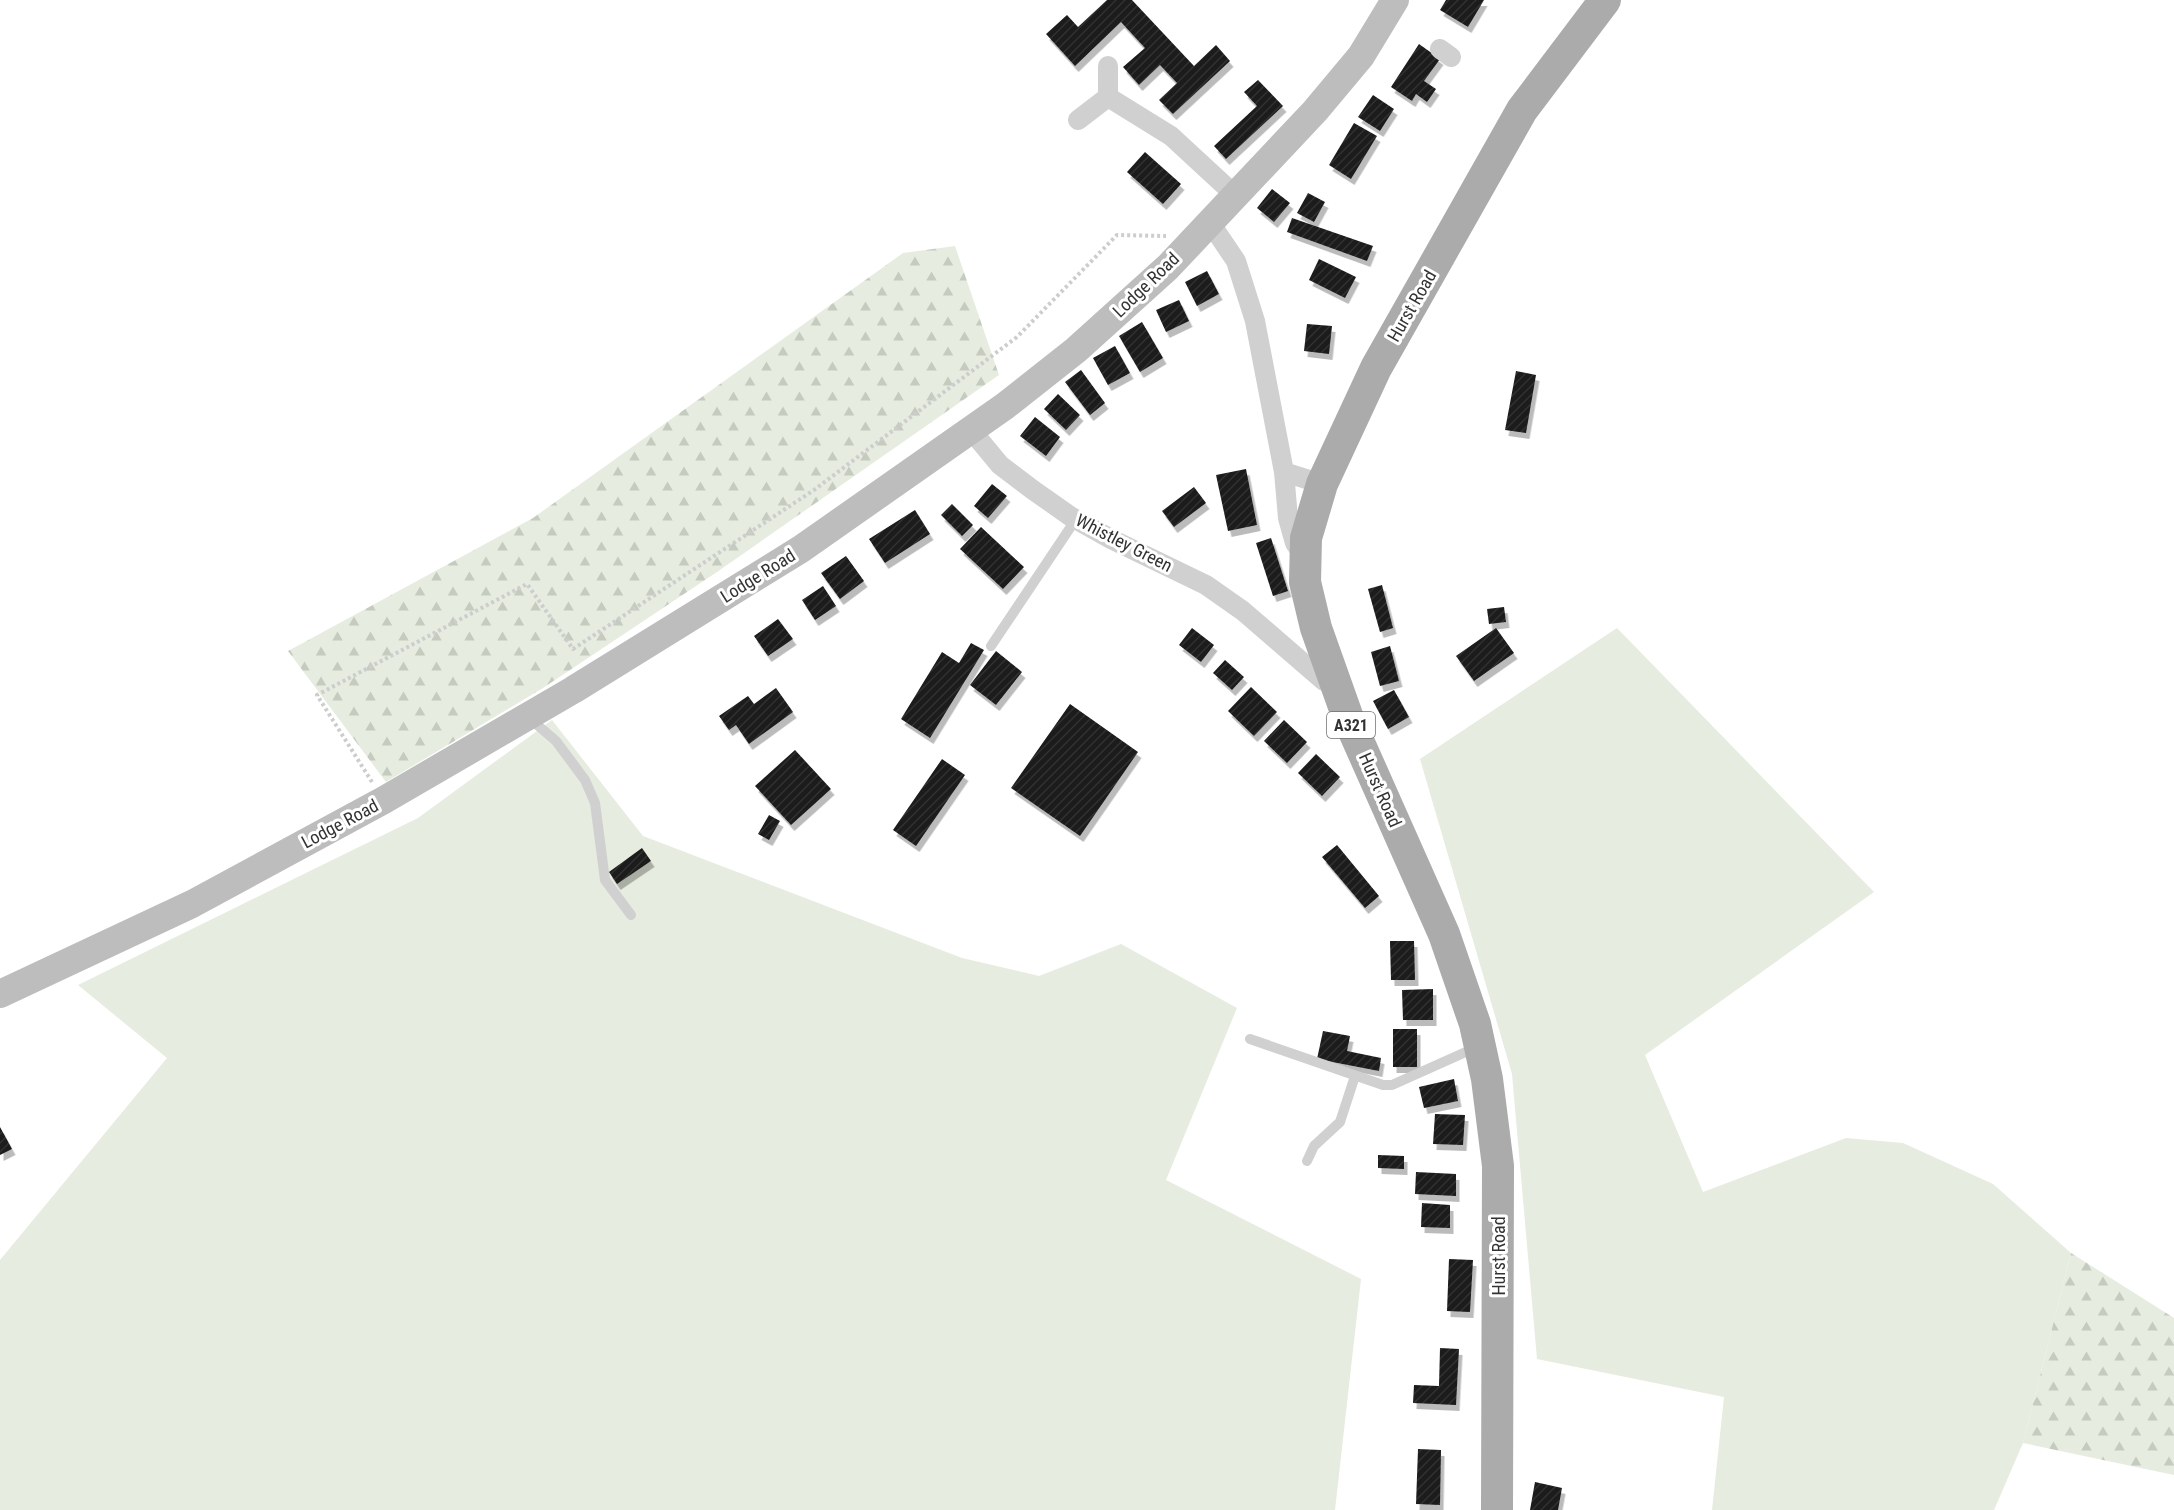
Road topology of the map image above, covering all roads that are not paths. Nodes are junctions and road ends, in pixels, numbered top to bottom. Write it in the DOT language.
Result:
graph roads {
  1 [pos="1395,0"];
  2 [pos="1605,0"];
  3 [pos="1108,66"];
  4 [pos="1108,97"];
  5 [pos="1078,120"];
  6 [pos="1236,196"];
  7 [pos="1202,229"];
  8 [pos="971,430"];
  9 [pos="1284,472"];
  10 [pos="1322,484"];
  11 [pos="1076,519"];
  12 [pos="1305,557"];
  13 [pos="1316,628"];
  14 [pos="991,646"];
  15 [pos="1286,646"];
  16 [pos="1335,683"];
  17 [pos="527,717"];
  18 [pos="631,915"];
  19 [pos="0,994"];
  20 [pos="1250,1038"];
  21 [pos="1480,1046"];
  22 [pos="1355,1076"];
  23 [pos="1307,1161"];
  24 [pos="1497,1510"];
  1 -- 6 [label="main road, Lodge Road"];
  2 -- 10 [label="main road, Hurst Road / A321"];
  3 -- 4 [label="street"];
  4 -- 5 [label="street"];
  4 -- 6 [label="street"];
  6 -- 7 [label="main road, Lodge Road"];
  7 -- 8 [label="main road, Lodge Road"];
  7 -- 9 [label="street"];
  8 -- 11 [label="street, Whistley Green"];
  8 -- 17 [label="main road, Lodge Road"];
  9 -- 10 [label="street"];
  9 -- 12 [label="street"];
  10 -- 12 [label="main road, Hurst Road / A321"];
  11 -- 14 [label="lane"];
  11 -- 15 [label="street, Whistley Green"];
  12 -- 13 [label="main road, Hurst Road / A321"];
  13 -- 15 [label="street"];
  13 -- 16 [label="main road, Hurst Road / A321"];
  15 -- 16 [label="street, Whistley Green"];
  16 -- 21 [label="main road, Hurst Road / A321"];
  17 -- 18 [label="lane"];
  17 -- 19 [label="main road, Lodge Road"];
  20 -- 22 [label="lane"];
  21 -- 22 [label="lane"];
  21 -- 24 [label="main road, Hurst Road / A321"];
  22 -- 23 [label="lane"];
}
